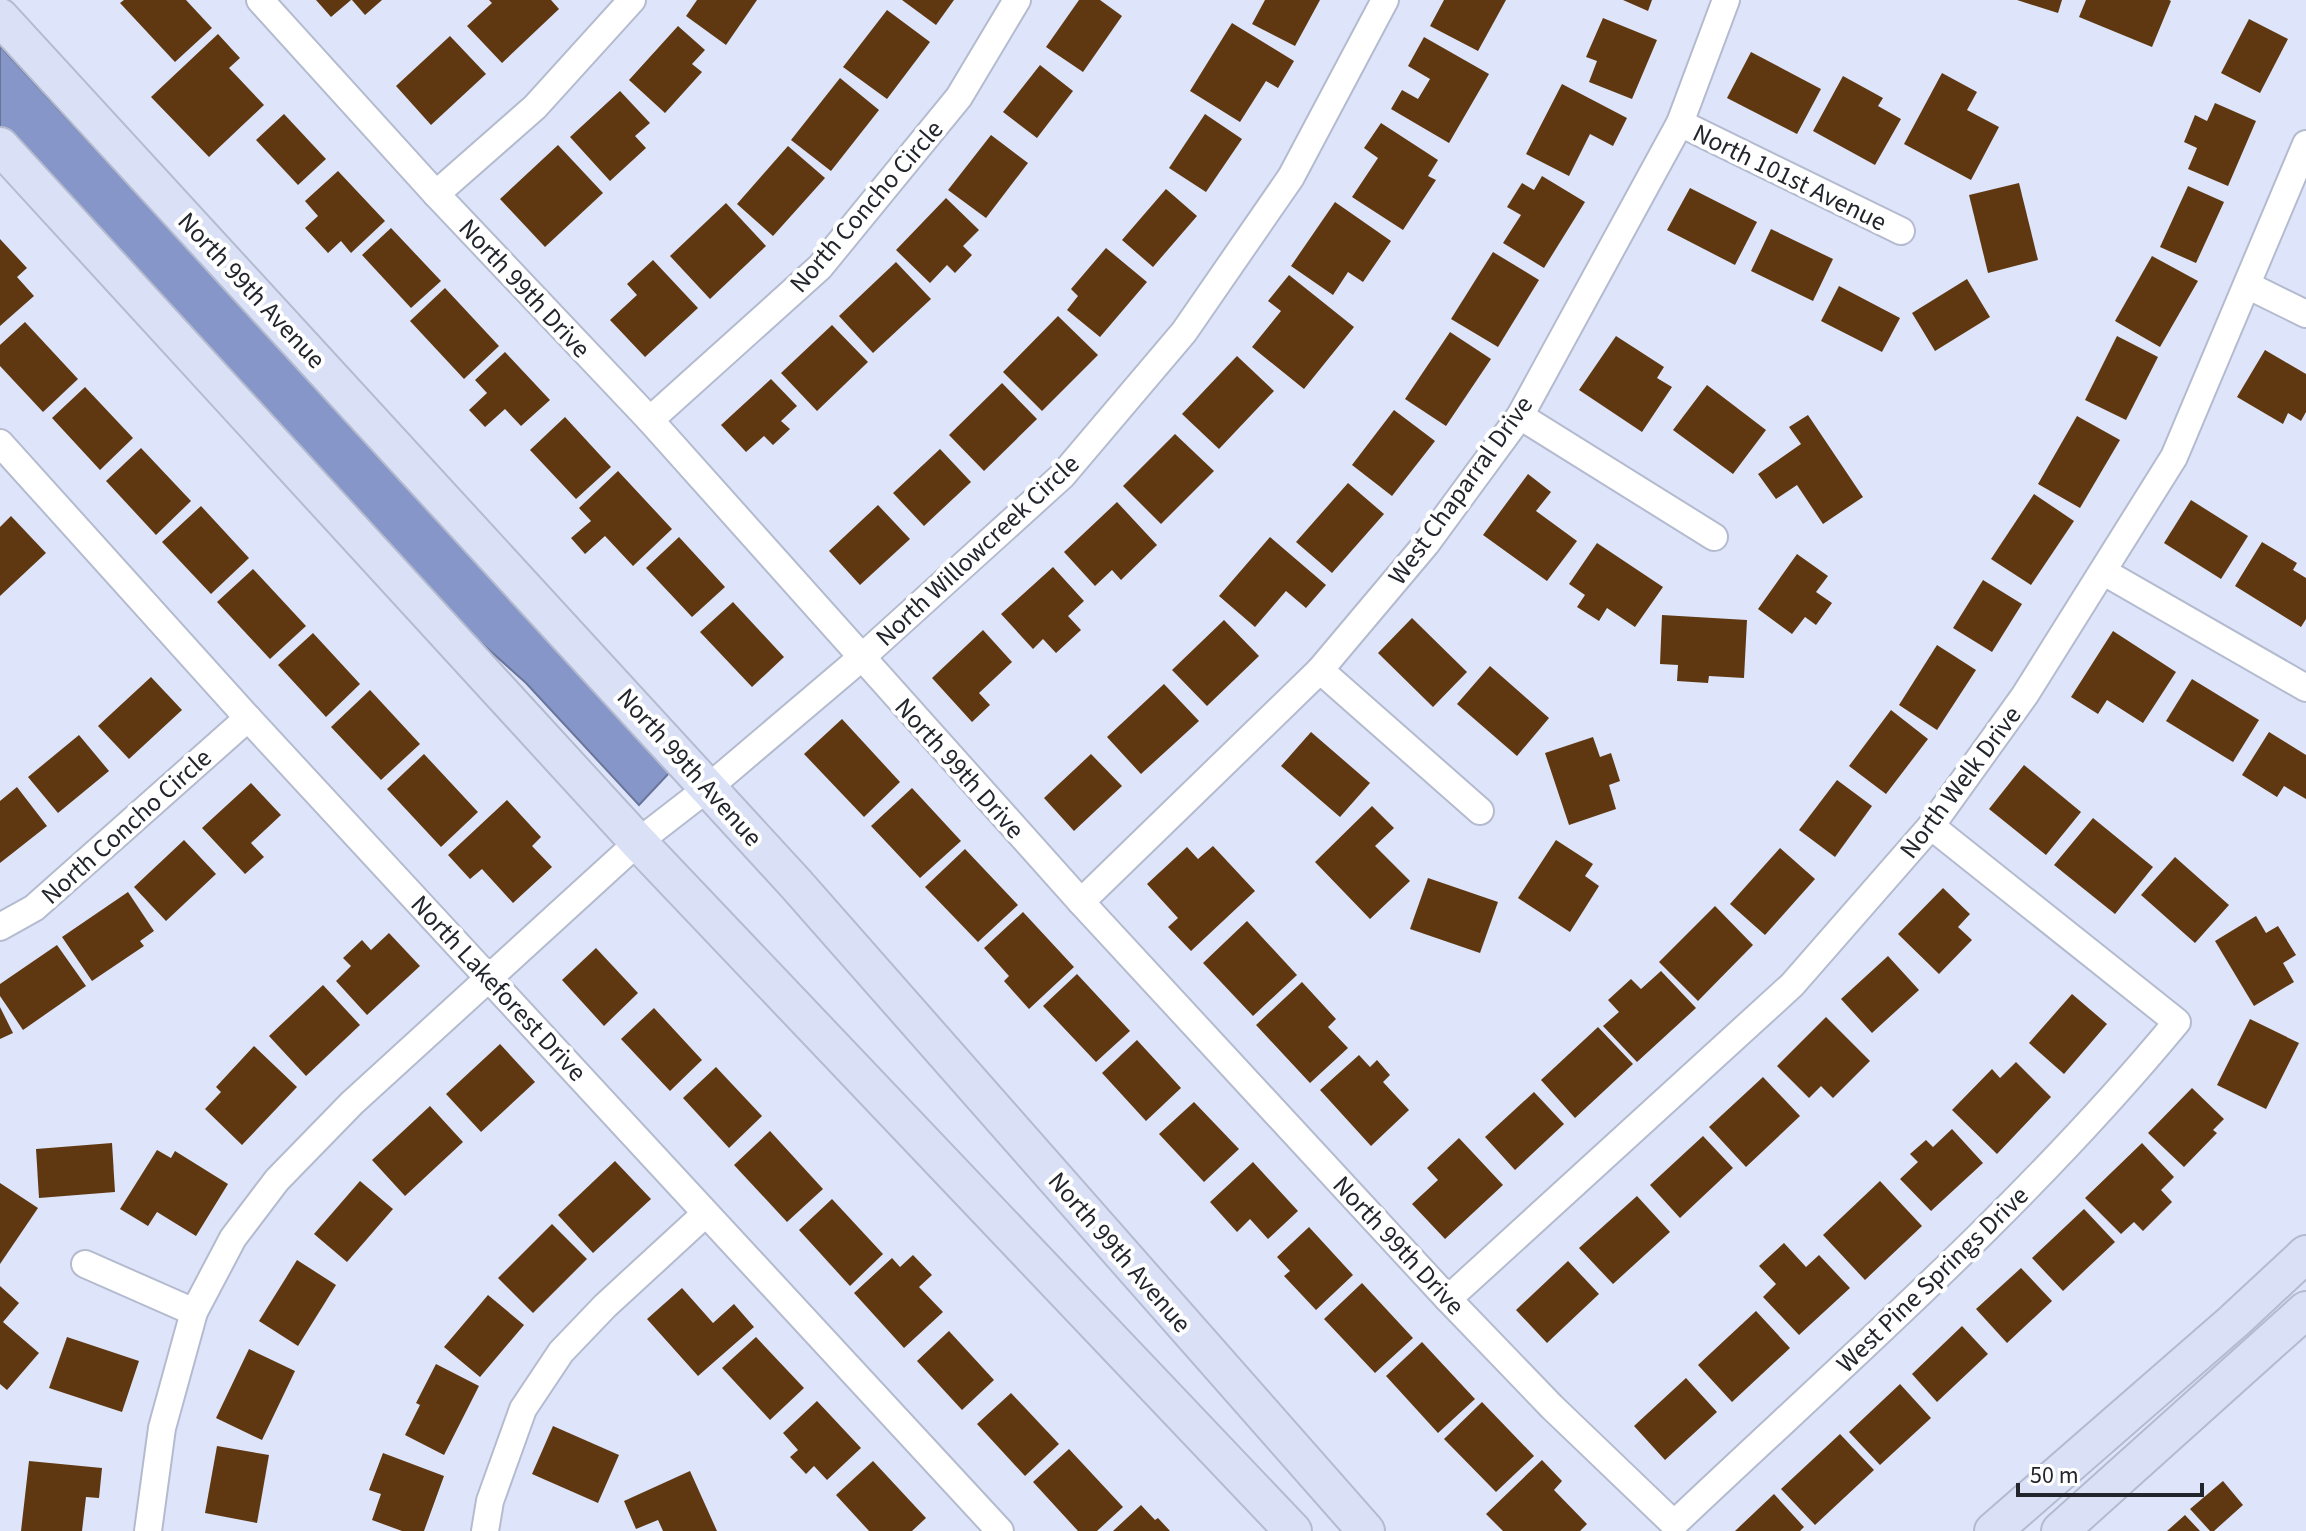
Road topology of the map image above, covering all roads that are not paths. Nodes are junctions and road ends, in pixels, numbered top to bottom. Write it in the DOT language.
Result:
graph roads {
  1 [pos="260,0"];
  2 [pos="632,0"];
  3 [pos="1017,0"];
  4 [pos="1385,0"];
  5 [pos="1726,0"];
  6 [pos="0,17"];
  7 [pos="1680,123"];
  8 [pos="2306,144"];
  9 [pos="0,146"];
  10 [pos="436,194"];
  11 [pos="1901,231"];
  12 [pos="2247,285"];
  13 [pos="2306,314"];
  14 [pos="1520,416"];
  15 [pos="650,420"];
  16 [pos="3,452"];
  17 [pos="1714,537"];
  18 [pos="2104,572"];
  19 [pos="861,658"];
  20 [pos="1320,670"];
  21 [pos="2306,688"];
  22 [pos="248,718"];
  23 [pos="709,787"];
  24 [pos="1480,811"];
  25 [pos="1931,826"];
  26 [pos="638,842"];
  27 [pos="1081,902"];
  28 [pos="0,927"];
  29 [pos="491,979"];
  30 [pos="705,1214"];
  31 [pos="2306,1254"];
  32 [pos="85,1264"];
  33 [pos="1448,1299"];
  34 [pos="2306,1310"];
  35 [pos="194,1312"];
  36 [pos="2234,1321"];
  37 [pos="2263,1349"];
  38 [pos="1674,1524"];
  39 [pos="148,1531"];
  40 [pos="485,1531"];
  41 [pos="1000,1531"];
  42 [pos="1293,1531"];
  43 [pos="1366,1531"];
  44 [pos="1993,1531"];
  45 [pos="2060,1531"];
  1 -- 10 [label="street, North 99th Drive"];
  2 -- 10 [label="street"];
  3 -- 15 [label="street, North Concho Circle"];
  4 -- 19 [label="street, North Willowcreek Circle"];
  5 -- 7 [label="street, West Chaparral Drive"];
  6 -- 23 [label="main road, North 99th Avenue"];
  7 -- 11 [label="street, North 101st Avenue"];
  7 -- 14 [label="street, West Chaparral Drive"];
  8 -- 12 [label="street, North Welk Drive"];
  9 -- 26 [label="main road"];
  10 -- 15 [label="street, North 99th Drive"];
  12 -- 13 [label="street"];
  12 -- 18 [label="street, North Welk Drive"];
  14 -- 17 [label="street"];
  14 -- 20 [label="street, West Chaparral Drive"];
  15 -- 19 [label="street, North 99th Drive"];
  16 -- 22 [label="street, North Lakeforest Drive"];
  18 -- 21 [label="street"];
  18 -- 25 [label="street, North Welk Drive"];
  19 -- 23 [label="street, North Willowcreek Circle"];
  19 -- 27 [label="street, North 99th Drive"];
  20 -- 24 [label="street"];
  20 -- 27 [label="street, West Chaparral Drive"];
  22 -- 28 [label="street, North Concho Circle"];
  22 -- 29 [label="street, North Lakeforest Drive"];
  23 -- 26 [label="street, North Willowcreek Circle"];
  23 -- 43 [label="main road, North 99th Avenue"];
  25 -- 33 [label="street, North Welk Drive"];
  25 -- 38 [label="street, West Pine Springs Drive"];
  26 -- 29 [label="street, North Willowcreek Circle"];
  26 -- 42 [label="main road"];
  27 -- 33 [label="street, North 99th Drive"];
  29 -- 30 [label="street, North Lakeforest Drive"];
  29 -- 35 [label="street, North Willowcreek Circle"];
  30 -- 40 [label="street"];
  30 -- 41 [label="street, North Lakeforest Drive"];
  31 -- 36 [label="main road"];
  32 -- 35 [label="street"];
  33 -- 38 [label="street, North 99th Drive"];
  34 -- 37 [label="main road"];
  35 -- 39 [label="street, North Willowcreek Circle"];
  36 -- 37 [label="main road"];
  36 -- 44 [label="main road"];
  37 -- 45 [label="main road"];
}
